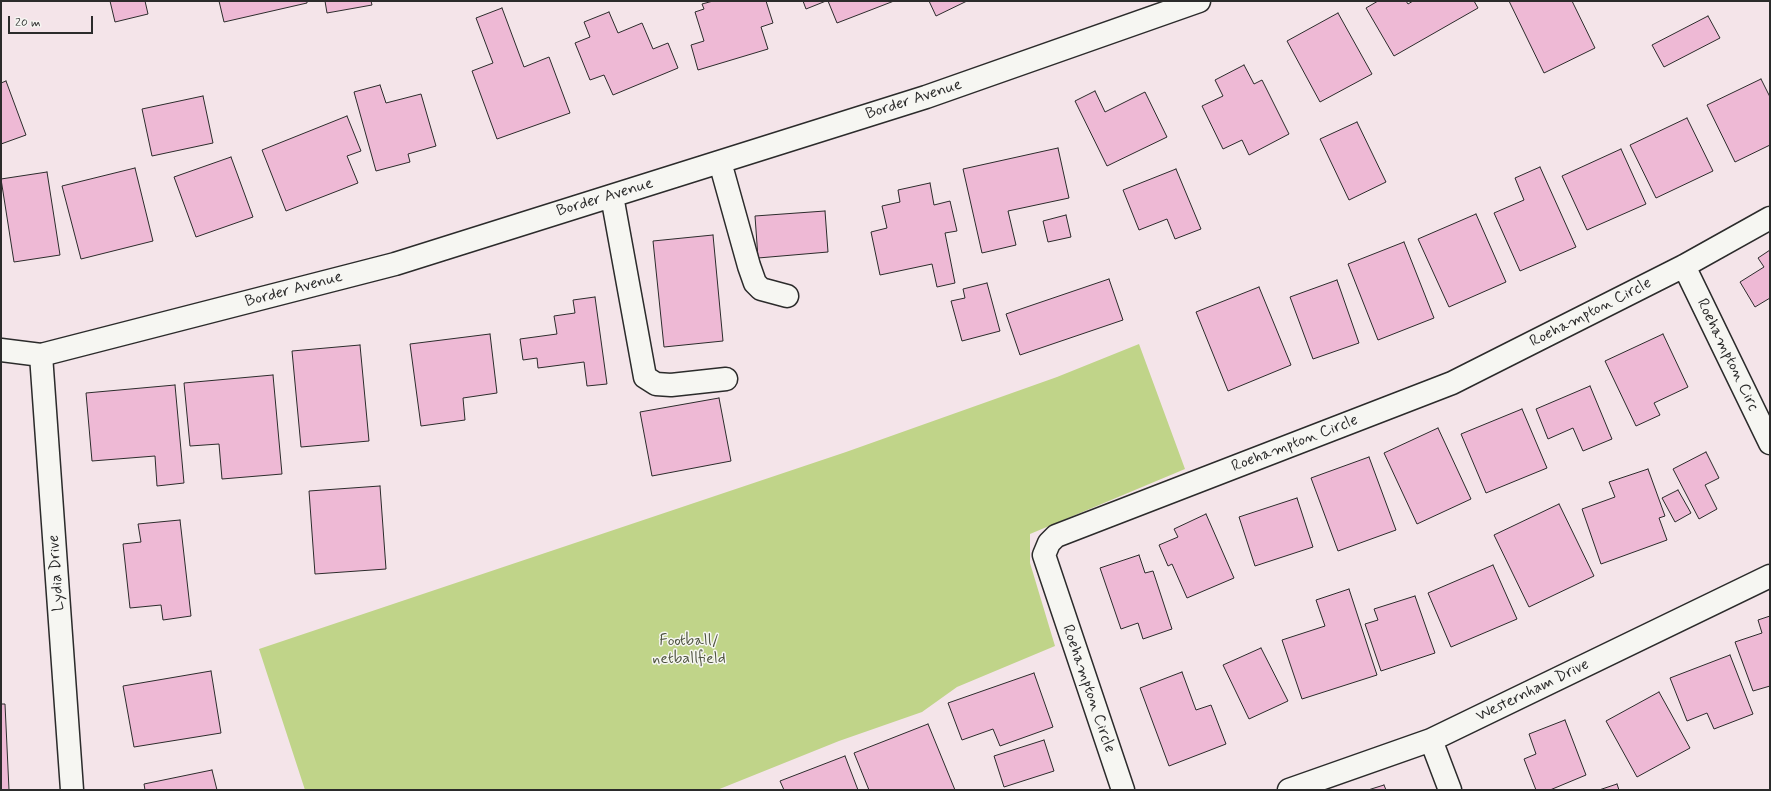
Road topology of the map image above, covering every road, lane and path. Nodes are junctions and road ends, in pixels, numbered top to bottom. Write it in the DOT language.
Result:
graph roads {
  1 [pos="1199,1"];
  2 [pos="720,162"];
  3 [pos="612,196"];
  4 [pos="1770,218"];
  5 [pos="1684,266"];
  6 [pos="787,296"];
  7 [pos="1,350"];
  8 [pos="41,355"];
  9 [pos="726,379"];
  10 [pos="1770,443"];
  11 [pos="1770,576"];
  12 [pos="1431,740"];
  13 [pos="72,790"];
  14 [pos="1122,790"];
  15 [pos="1289,790"];
  16 [pos="1450,790"];
  1 -- 2 [label="street, Border Avenue"];
  2 -- 3 [label="street, Border Avenue"];
  2 -- 6 [label="street"];
  3 -- 8 [label="street, Border Avenue"];
  3 -- 9 [label="street"];
  4 -- 5 [label="street, Roehampton Circle"];
  5 -- 10 [label="street, Roehampton Circ"];
  5 -- 14 [label="street, Roehampton Circle"];
  7 -- 8 [label="street, Border Avenue"];
  8 -- 13 [label="street, Lydia Drive"];
  11 -- 12 [label="street, Westernham Drive"];
  12 -- 15 [label="street, Westernham Drive"];
  12 -- 16 [label="street"];
}
